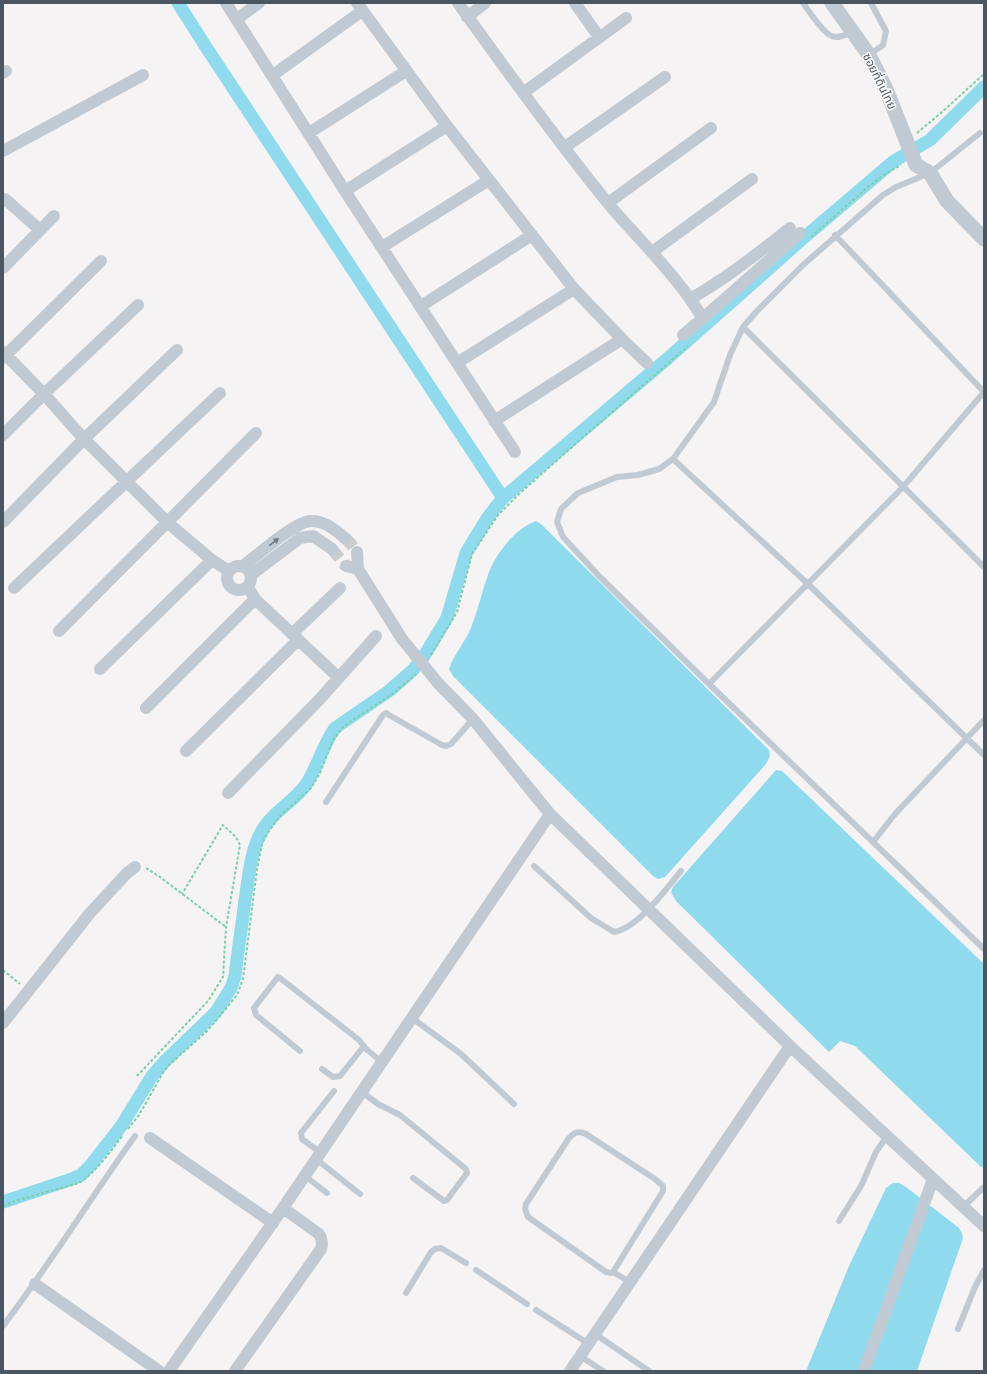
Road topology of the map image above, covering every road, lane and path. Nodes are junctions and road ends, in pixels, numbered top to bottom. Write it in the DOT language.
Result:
graph roads {
  1 [pos="226,3"];
  2 [pos="259,3"];
  3 [pos="458,3"];
  4 [pos="485,3"];
  5 [pos="575,3"];
  6 [pos="803,3"];
  7 [pos="832,3"];
  8 [pos="871,3"];
  9 [pos="360,7"];
  10 [pos="467,17"];
  11 [pos="626,18"];
  12 [pos="237,19"];
  13 [pos="853,32"];
  14 [pos="599,37"];
  15 [pos="869,55"];
  16 [pos="406,71"];
  17 [pos="984,74"];
  18 [pos="143,75"];
  19 [pos="273,75"];
  20 [pos="665,77"];
  21 [pos="523,93"];
  22 [pos="447,126"];
  23 [pos="711,128"];
  24 [pos="310,133"];
  25 [pos="980,134"];
  26 [pos="907,142"];
  27 [pos="565,147"];
  28 [pos="3,151"];
  29 [pos="930,173"];
  30 [pos="752,179"];
  31 [pos="489,180"];
  32 [pos="345,191"];
  33 [pos="5,199"];
  34 [pos="608,203"];
  35 [pos="54,216"];
  36 [pos="40,230"];
  37 [pos="532,235"];
  38 [pos="835,236"];
  39 [pos="984,239"];
  40 [pos="382,247"];
  41 [pos="652,252"];
  42 [pos="101,261"];
  43 [pos="3,268"];
  44 [pos="574,289"];
  45 [pos="690,299"];
  46 [pos="138,304"];
  47 [pos="421,306"];
  48 [pos="702,318"];
  49 [pos="743,327"];
  50 [pos="683,335"];
  51 [pos="622,339"];
  52 [pos="177,350"];
  53 [pos="4,355"];
  54 [pos="457,363"];
  55 [pos="647,363"];
  56 [pos="984,392"];
  57 [pos="220,393"];
  58 [pos="44,394"];
  59 [pos="494,420"];
  60 [pos="256,433"];
  61 [pos="3,435"];
  62 [pos="84,439"];
  63 [pos="515,452"];
  64 [pos="674,459"];
  65 [pos="127,481"];
  66 [pos="903,487"];
  67 [pos="3,522"];
  68 [pos="167,522"];
  69 [pos="345,538"];
  70 [pos="332,549"];
  71 [pos="357,552"];
  72 [pos="212,560"];
  73 [pos="346,566"];
  74 [pos="984,567"];
  75 [pos="358,569"];
  76 [pos="229,571"];
  77 [pos="247,576"];
  78 [pos="808,584"];
  79 [pos="14,588"];
  80 [pos="340,588"];
  81 [pos="255,599"];
  82 [pos="59,631"];
  83 [pos="376,636"];
  84 [pos="295,637"];
  85 [pos="100,669"];
  86 [pos="339,678"];
  87 [pos="709,684"];
  88 [pos="146,708"];
  89 [pos="473,719"];
  90 [pos="984,720"];
  91 [pos="967,738"];
  92 [pos="186,751"];
  93 [pos="984,755"];
  94 [pos="228,793"];
  95 [pos="326,802"];
  96 [pos="550,814"];
  97 [pos="873,842"];
  98 [pos="534,866"];
  99 [pos="135,867"];
  100 [pos="681,871"];
  101 [pos="182,894"];
  102 [pos="648,909"];
  103 [pos="226,927"];
  104 [pos="984,949"];
  105 [pos="3,970"];
  106 [pos="28,991"];
  107 [pos="412,1018"];
  108 [pos="3,1023"];
  109 [pos="364,1046"];
  110 [pos="790,1046"];
  111 [pos="300,1051"];
  112 [pos="382,1062"];
  113 [pos="322,1069"];
  114 [pos="137,1076"];
  115 [pos="334,1091"];
  116 [pos="362,1092"];
  117 [pos="514,1104"];
  118 [pos="135,1136"];
  119 [pos="887,1136"];
  120 [pos="150,1138"];
  121 [pos="318,1156"];
  122 [pos="305,1176"];
  123 [pos="412,1178"];
  124 [pos="933,1179"];
  125 [pos="984,1187"];
  126 [pos="327,1193"];
  127 [pos="360,1194"];
  128 [pos="963,1207"];
  129 [pos="283,1208"];
  130 [pos="839,1221"];
  131 [pos="273,1223"];
  132 [pos="984,1226"];
  133 [pos="466,1263"];
  134 [pos="476,1270"];
  135 [pos="984,1270"];
  136 [pos="613,1272"];
  137 [pos="630,1282"];
  138 [pos="35,1284"];
  139 [pos="406,1293"];
  140 [pos="527,1304"];
  141 [pos="536,1310"];
  142 [pos="3,1326"];
  143 [pos="958,1330"];
  144 [pos="592,1339"];
  145 [pos="580,1356"];
  146 [pos="159,1371"];
  147 [pos="168,1371"];
  148 [pos="235,1371"];
  149 [pos="570,1371"];
  150 [pos="603,1371"];
  151 [pos="649,1371"];
  152 [pos="864,1371"];
  1 -- 12 [label="street"];
  2 -- 12 [label="street"];
  3 -- 10 [label="street"];
  4 -- 10 [label="street"];
  5 -- 14 [label="street"];
  6 -- 13 [label="lane"];
  7 -- 13 [label="street, ซอยที่ดินไทย"];
  8 -- 15 [label="lane"];
  9 -- 16 [label="street"];
  9 -- 19 [label="street"];
  10 -- 21 [label="street"];
  11 -- 14 [label="street"];
  12 -- 19 [label="street"];
  13 -- 15 [label="street, ซอยที่ดินไทย"];
  14 -- 21 [label="street"];
  15 -- 26 [label="street, ซอยที่ดินไทย"];
  16 -- 22 [label="street"];
  16 -- 24 [label="street"];
  17 -- 26 [label="path"];
  18 -- 28 [label="street"];
  19 -- 24 [label="street"];
  20 -- 27 [label="street"];
  21 -- 27 [label="street"];
  22 -- 31 [label="street"];
  22 -- 32 [label="street"];
  23 -- 34 [label="street"];
  24 -- 32 [label="street"];
  25 -- 29 [label="lane"];
  26 -- 29 [label="street, ซอยที่ดินไทย"];
  27 -- 34 [label="street"];
  29 -- 38 [label="lane"];
  29 -- 39 [label="street"];
  30 -- 41 [label="street"];
  31 -- 37 [label="street"];
  31 -- 40 [label="street"];
  32 -- 40 [label="street"];
  33 -- 36 [label="street"];
  34 -- 41 [label="street"];
  35 -- 36 [label="street"];
  36 -- 43 [label="street"];
  37 -- 44 [label="street"];
  37 -- 47 [label="street"];
  38 -- 49 [label="lane"];
  38 -- 56 [label="lane"];
  40 -- 47 [label="street"];
  41 -- 45 [label="street"];
  42 -- 53 [label="street"];
  44 -- 51 [label="street"];
  44 -- 54 [label="street"];
  45 -- 48 [label="street"];
  45 -- 48 [label="street"];
  46 -- 58 [label="street"];
  47 -- 54 [label="street"];
  48 -- 50 [label="street"];
  49 -- 64 [label="lane"];
  49 -- 66 [label="lane"];
  51 -- 55 [label="street"];
  51 -- 59 [label="street"];
  52 -- 62 [label="street"];
  53 -- 58 [label="street"];
  54 -- 59 [label="street"];
  56 -- 66 [label="lane"];
  57 -- 65 [label="street"];
  58 -- 61 [label="street"];
  58 -- 62 [label="street"];
  59 -- 63 [label="street"];
  60 -- 68 [label="street"];
  62 -- 65 [label="street"];
  62 -- 67 [label="street"];
  64 -- 78 [label="lane"];
  64 -- 87 [label="lane"];
  65 -- 68 [label="street"];
  65 -- 79 [label="street"];
  66 -- 74 [label="lane"];
  66 -- 78 [label="lane"];
  68 -- 72 [label="street"];
  68 -- 82 [label="street"];
  77 -- 69 [label="street, one-way"];
  70 -- 77 [label="street"];
  71 -- 75 [label="street"];
  72 -- 76 [label="street"];
  72 -- 85 [label="street"];
  73 -- 75 [label="street"];
  75 -- 89 [label="street"];
  76 -- 77 [label="street"];
  76 -- 77 [label="street"];
  77 -- 81 [label="street"];
  78 -- 87 [label="lane"];
  78 -- 91 [label="lane"];
  80 -- 84 [label="street"];
  81 -- 84 [label="street"];
  81 -- 88 [label="street"];
  83 -- 86 [label="street"];
  84 -- 86 [label="street"];
  84 -- 92 [label="street"];
  86 -- 94 [label="street"];
  87 -- 97 [label="lane"];
  89 -- 95 [label="lane"];
  89 -- 96 [label="street"];
  90 -- 91 [label="lane"];
  91 -- 93 [label="lane"];
  91 -- 97 [label="lane"];
  96 -- 102 [label="street"];
  96 -- 107 [label="street"];
  97 -- 104 [label="lane"];
  98 -- 102 [label="lane"];
  99 -- 101 [label="path"];
  99 -- 106 [label="street"];
  100 -- 102 [label="lane"];
  101 -- 103 [label="path"];
  101 -- 103 [label="path"];
  102 -- 110 [label="street"];
  103 -- 114 [label="path"];
  105 -- 106 [label="path"];
  106 -- 108 [label="street"];
  107 -- 112 [label="street"];
  107 -- 117 [label="lane"];
  109 -- 111 [label="lane"];
  109 -- 112 [label="lane"];
  109 -- 113 [label="lane"];
  110 -- 119 [label="street"];
  110 -- 137 [label="street"];
  112 -- 116 [label="street"];
  115 -- 121 [label="lane"];
  116 -- 121 [label="street"];
  116 -- 123 [label="lane"];
  118 -- 138 [label="lane"];
  119 -- 124 [label="street"];
  119 -- 130 [label="lane"];
  120 -- 131 [label="street"];
  121 -- 122 [label="street"];
  121 -- 127 [label="lane"];
  122 -- 126 [label="lane"];
  122 -- 129 [label="street"];
  124 -- 128 [label="street"];
  124 -- 152 [label="street"];
  125 -- 128 [label="lane"];
  128 -- 132 [label="street"];
  129 -- 131 [label="street"];
  129 -- 148 [label="street"];
  131 -- 147 [label="street"];
  133 -- 139 [label="lane"];
  134 -- 140 [label="lane"];
  135 -- 143 [label="lane"];
  136 -- 136 [label="lane"];
  136 -- 137 [label="lane"];
  137 -- 144 [label="street"];
  138 -- 142 [label="lane"];
  138 -- 146 [label="street"];
  141 -- 144 [label="lane"];
  144 -- 145 [label="street"];
  144 -- 151 [label="lane"];
  145 -- 149 [label="street"];
  145 -- 150 [label="lane"];
}
